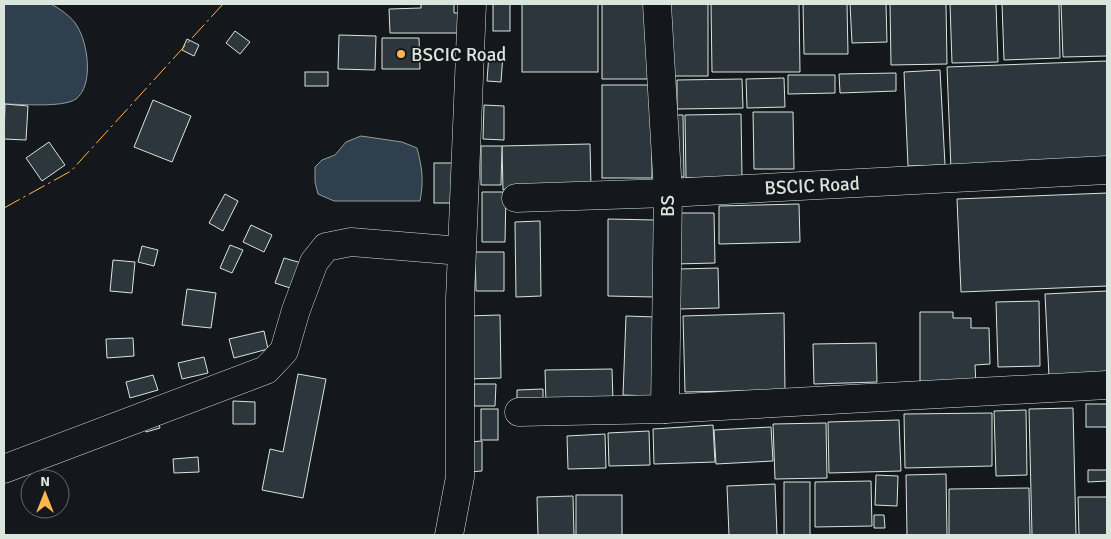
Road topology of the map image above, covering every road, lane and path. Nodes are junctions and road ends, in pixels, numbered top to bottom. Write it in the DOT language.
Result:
graph roads {
  1 [pos="472,4"];
  2 [pos="657,4"];
  3 [pos="1107,170"];
  4 [pos="668,193"];
  5 [pos="516,198"];
  6 [pos="462,251"];
  7 [pos="1107,385"];
  8 [pos="665,409"];
  9 [pos="519,412"];
  10 [pos="4,469"];
  11 [pos="449,535"];
  1 -- 6 [label="street"];
  2 -- 4 [label="street, BS"];
  3 -- 4 [label="street, BSCIC Road"];
  4 -- 5 [label="street, BSCIC Road"];
  4 -- 8 [label="street, BS"];
  6 -- 10 [label="street"];
  6 -- 11 [label="street"];
  7 -- 8 [label="street"];
  8 -- 9 [label="street"];
}
